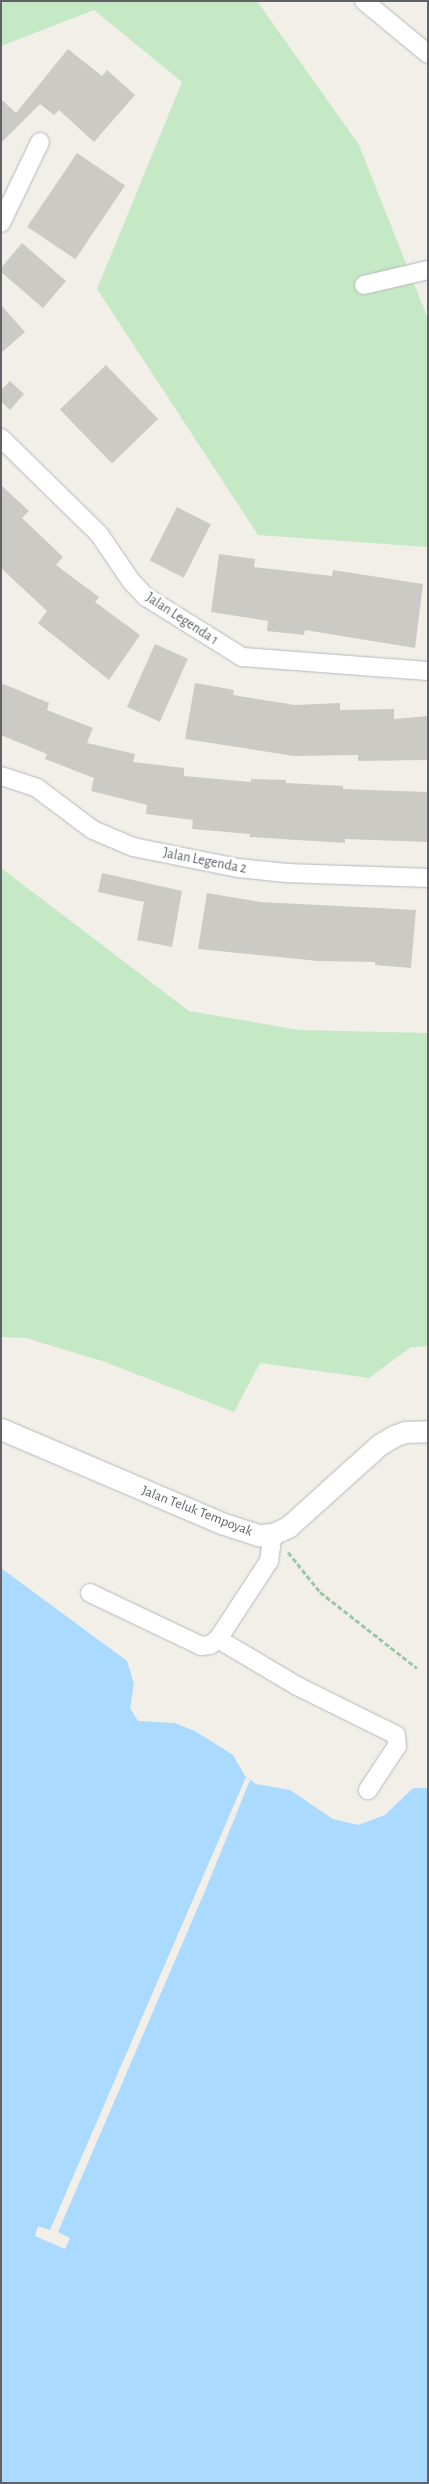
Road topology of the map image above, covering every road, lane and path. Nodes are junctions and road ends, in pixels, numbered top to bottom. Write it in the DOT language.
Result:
graph roads {
  1 [pos="364,1"];
  2 [pos="428,54"];
  3 [pos="40,142"];
  4 [pos="1,223"];
  5 [pos="428,270"];
  6 [pos="364,285"];
  7 [pos="1,438"];
  8 [pos="428,671"];
  9 [pos="1,776"];
  10 [pos="428,878"];
  11 [pos="1,1429"];
  12 [pos="428,1431"];
  13 [pos="273,1534"];
  14 [pos="90,1593"];
  15 [pos="218,1639"];
  16 [pos="417,1668"];
  17 [pos="368,1790"];
  1 -- 2 [label="street"];
  3 -- 4 [label="street"];
  5 -- 6 [label="street"];
  7 -- 8 [label="street, Jalan Legenda 1"];
  9 -- 10 [label="street, Jalan Legenda 2"];
  11 -- 13 [label="street, Jalan Teluk Tempoyak"];
  12 -- 13 [label="street, Jalan Teluk Tempoyak"];
  13 -- 15 [label="street"];
  13 -- 16 [label="path"];
  14 -- 15 [label="street"];
  15 -- 17 [label="street"];
}
